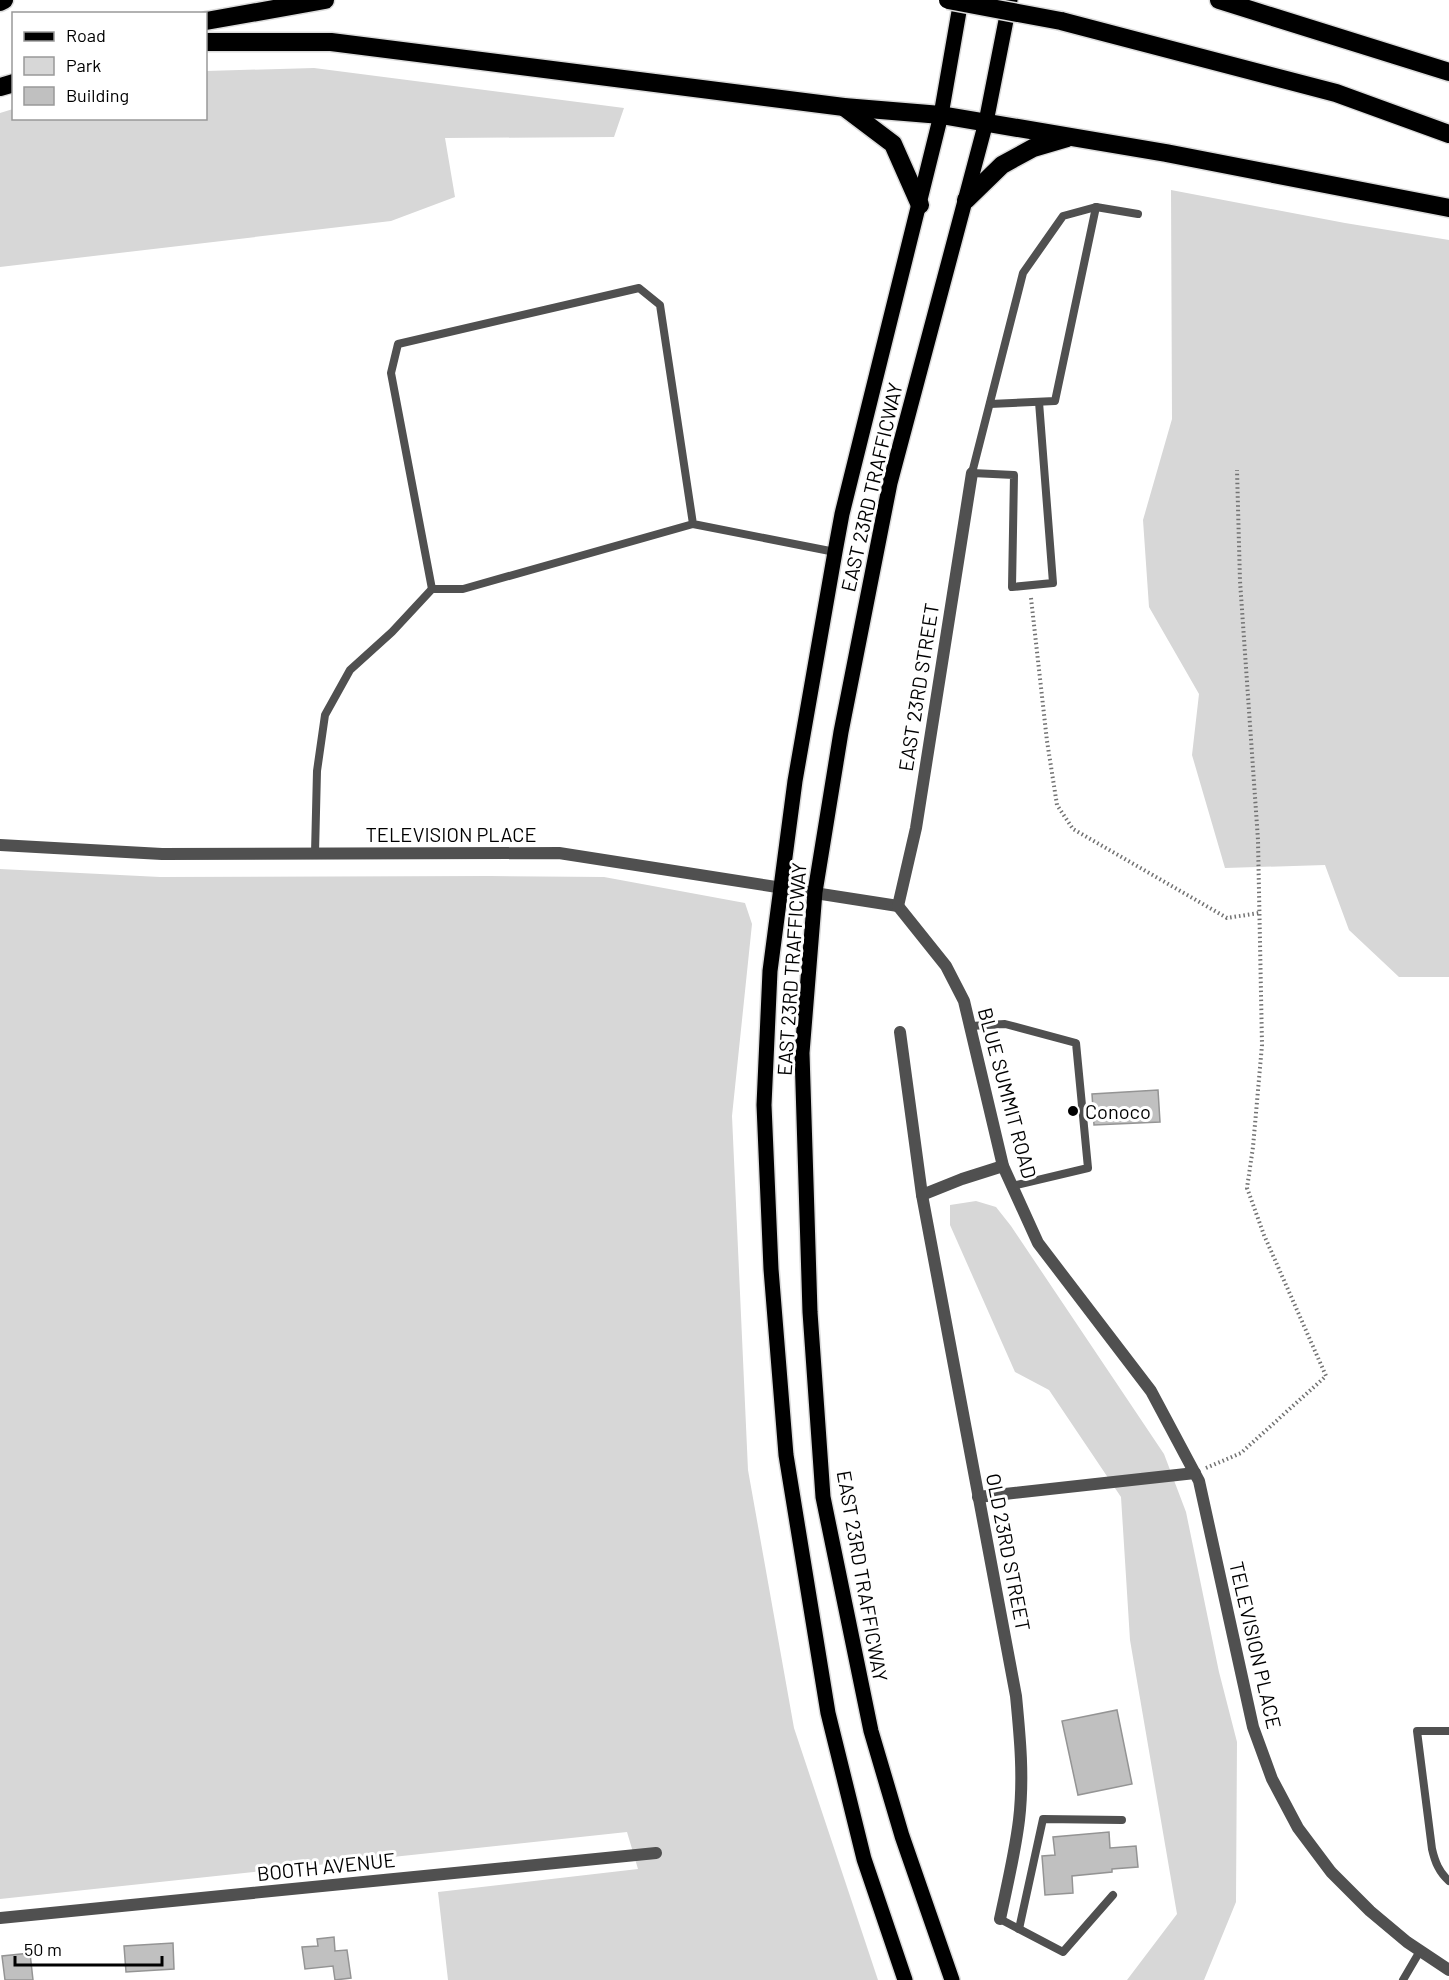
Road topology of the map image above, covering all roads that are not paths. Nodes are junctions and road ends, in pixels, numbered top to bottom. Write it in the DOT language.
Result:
graph roads {
  1 [pos="4,0"];
  2 [pos="325,0"];
  3 [pos="948,0"];
  4 [pos="961,0"];
  5 [pos="1010,0"];
  6 [pos="1219,0"];
  7 [pos="0,2"];
  8 [pos="207,21"];
  9 [pos="207,42"];
  10 [pos="1449,72"];
  11 [pos="844,107"];
  12 [pos="941,115"];
  13 [pos="986,122"];
  14 [pos="1449,134"];
  15 [pos="1071,137"];
  16 [pos="966,200"];
  17 [pos="920,205"];
  18 [pos="1096,207"];
  19 [pos="1449,208"];
  20 [pos="1138,214"];
  21 [pos="1039,402"];
  22 [pos="990,404"];
  23 [pos="972,473"];
  24 [pos="693,524"];
  25 [pos="835,552"];
  26 [pos="432,589"];
  27 [pos="0,845"];
  28 [pos="315,854"];
  29 [pos="780,888"];
  30 [pos="815,892"];
  31 [pos="898,906"];
  32 [pos="971,1026"];
  33 [pos="900,1032"];
  34 [pos="1003,1166"];
  35 [pos="1012,1186"];
  36 [pos="922,1195"];
  37 [pos="1194,1473"];
  38 [pos="978,1497"];
  39 [pos="1449,1731"];
  40 [pos="1122,1820"];
  41 [pos="656,1853"];
  42 [pos="1449,1881"];
  43 [pos="1113,1894"];
  44 [pos="0,1918"];
  45 [pos="1000,1919"];
  46 [pos="1019,1929"];
  47 [pos="1420,1951"];
  48 [pos="1449,1970"];
  49 [pos="905,1980"];
  50 [pos="952,1980"];
  51 [pos="1403,1980"];
  1 -- 7 [label="highway"];
  2 -- 8 [label="highway"];
  3 -- 14 [label="highway, bridge"];
  4 -- 12 [label="main road, EAST 23RD TRAFFICWAY"];
  5 -- 13 [label="main road, EAST 23RD TRAFFICWAY"];
  6 -- 10 [label="highway"];
  9 -- 11 [label="highway"];
  11 -- 12 [label="highway"];
  11 -- 17 [label="highway"];
  12 -- 13 [label="highway"];
  12 -- 17 [label="main road, EAST 23RD TRAFFICWAY"];
  13 -- 15 [label="highway"];
  13 -- 16 [label="main road, EAST 23RD TRAFFICWAY"];
  15 -- 16 [label="highway"];
  15 -- 19 [label="highway"];
  16 -- 30 [label="main road, EAST 23RD TRAFFICWAY"];
  17 -- 25 [label="main road, EAST 23RD TRAFFICWAY"];
  18 -- 20 [label="lane"];
  18 -- 21 [label="lane"];
  18 -- 22 [label="lane"];
  21 -- 22 [label="lane"];
  21 -- 23 [label="lane"];
  22 -- 23 [label="lane"];
  23 -- 31 [label="street, EAST 23RD STREET"];
  24 -- 25 [label="lane"];
  24 -- 26 [label="lane"];
  24 -- 26 [label="lane"];
  25 -- 29 [label="main road, EAST 23RD TRAFFICWAY"];
  26 -- 28 [label="lane"];
  27 -- 28 [label="street, TELEVISION PLACE"];
  28 -- 29 [label="street, TELEVISION PLACE"];
  29 -- 30 [label="street, TELEVISION PLACE"];
  29 -- 49 [label="main road, EAST 23RD TRAFFICWAY"];
  30 -- 31 [label="street, TELEVISION PLACE"];
  30 -- 50 [label="main road, EAST 23RD TRAFFICWAY"];
  31 -- 32 [label="street, BLUE SUMMIT ROAD"];
  32 -- 34 [label="street, BLUE SUMMIT ROAD"];
  32 -- 35 [label="lane"];
  33 -- 36 [label="street"];
  34 -- 35 [label="street, BLUE SUMMIT ROAD"];
  34 -- 36 [label="street"];
  35 -- 37 [label="street, BLUE SUMMIT ROAD"];
  36 -- 38 [label="street, OLD 23RD STREET"];
  37 -- 38 [label="street"];
  37 -- 47 [label="street, TELEVISION PLACE"];
  38 -- 45 [label="street, OLD 23RD STREET"];
  39 -- 42 [label="lane"];
  40 -- 46 [label="lane"];
  41 -- 44 [label="street, BOOTH AVENUE"];
  43 -- 46 [label="lane"];
  45 -- 46 [label="lane"];
  47 -- 48 [label="street, TELEVISION PLACE"];
  47 -- 51 [label="lane"];
}
